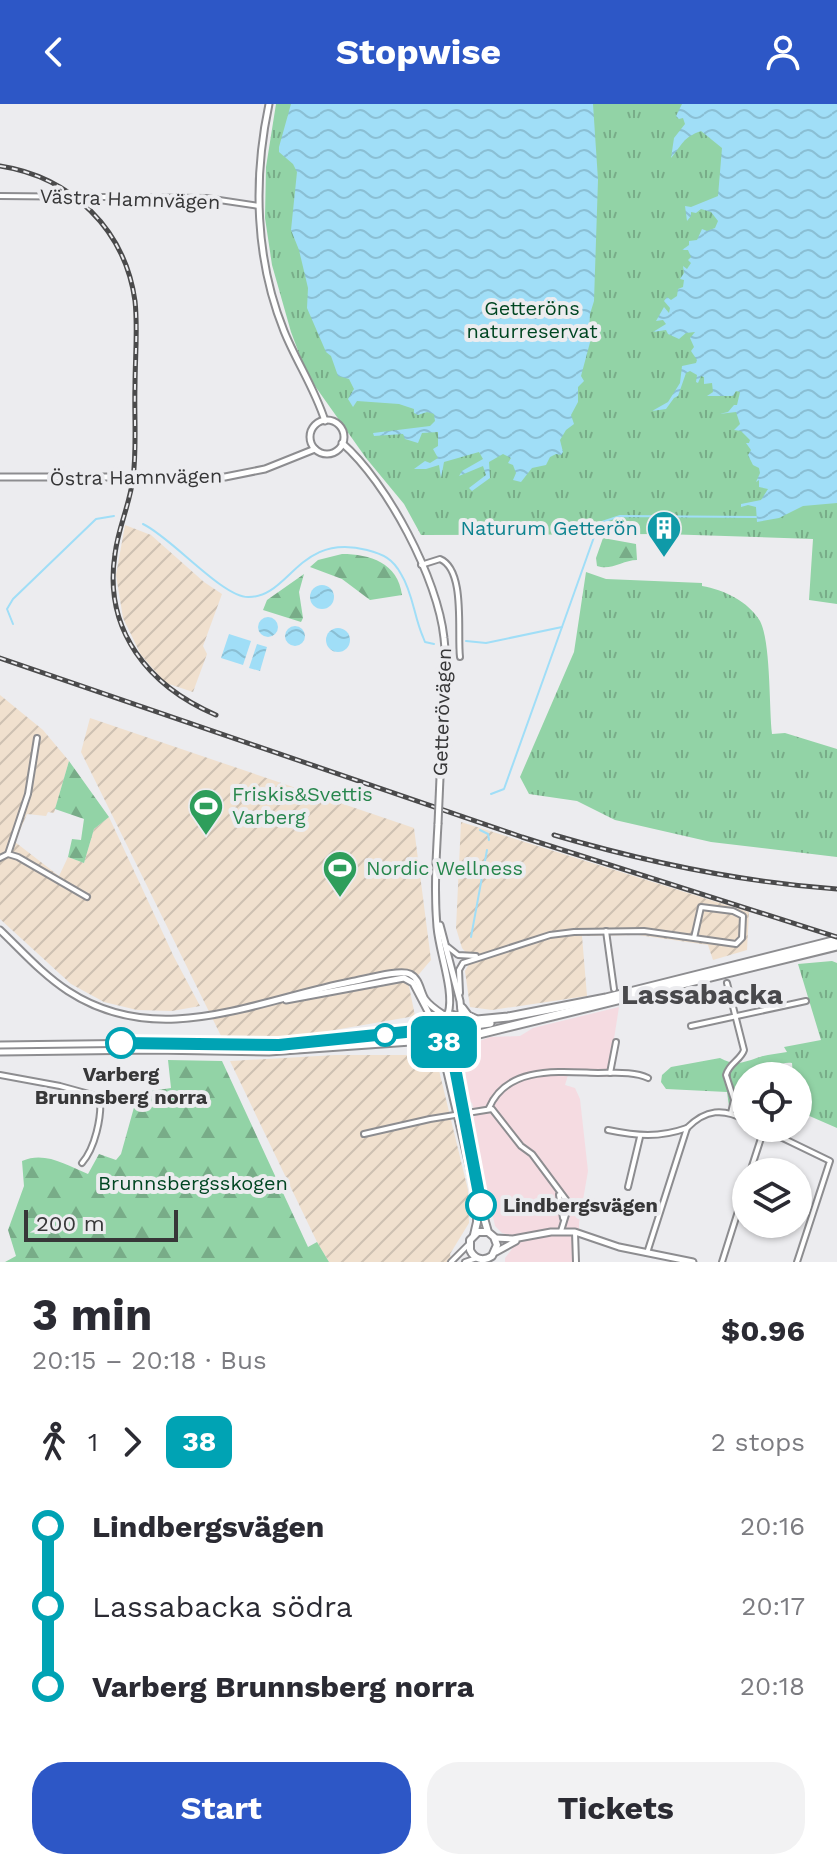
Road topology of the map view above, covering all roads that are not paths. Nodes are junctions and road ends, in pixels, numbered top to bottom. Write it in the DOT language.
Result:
graph roads {
  1 [pos="269,104"];
  2 [pos="0,196"];
  3 [pos="259,206"];
  4 [pos="325,421"];
  5 [pos="342,443"];
  6 [pos="315,449"];
  7 [pos="0,477"];
  8 [pos="421,565"];
  9 [pos="460,657"];
  10 [pos="37,738"];
  11 [pos="8,854"];
  12 [pos="0,858"];
  13 [pos="87,897"];
  14 [pos="436,913"];
  15 [pos="0,930"];
  16 [pos="606,931"];
  17 [pos="694,938"];
  18 [pos="837,943"];
  19 [pos="446,945"];
  20 [pos="462,956"];
  21 [pos="478,956"];
  22 [pos="447,963"];
  23 [pos="463,963"];
  24 [pos="727,983"];
  25 [pos="614,989"];
  26 [pos="806,1001"];
  27 [pos="261,1004"];
  28 [pos="461,1005"];
  29 [pos="446,1015"];
  30 [pos="508,1017"];
  31 [pos="736,1017"];
  32 [pos="462,1023"];
  33 [pos="691,1026"];
  34 [pos="435,1027"];
  35 [pos="476,1034"];
  36 [pos="439,1039"];
  37 [pos="458,1040"];
  38 [pos="616,1042"];
  39 [pos="389,1044"];
  40 [pos="0,1045"];
  41 [pos="443,1049"];
  42 [pos="0,1052"];
  43 [pos="610,1073"];
  44 [pos="0,1075"];
  45 [pos="648,1078"];
  46 [pos="459,1087"];
  47 [pos="489,1108"];
  48 [pos="462,1113"];
  49 [pos="731,1113"];
  50 [pos="687,1128"];
  51 [pos="608,1130"];
  52 [pos="364,1134"];
  53 [pos="640,1137"];
  54 [pos="791,1142"];
  55 [pos="82,1163"];
  56 [pos="628,1187"];
  57 [pos="732,1230"];
  58 [pos="561,1231"];
  59 [pos="488,1232"];
  60 [pos="575,1232"];
  61 [pos="474,1235"];
  62 [pos="525,1237"];
  63 [pos="495,1238"];
  64 [pos="469,1243"];
  65 [pos="647,1253"];
  66 [pos="493,1257"];
  67 [pos="480,1260"];
  68 [pos="451,1262"];
  69 [pos="465,1262"];
  70 [pos="576,1262"];
  71 [pos="693,1262"];
  72 [pos="722,1262"];
  73 [pos="797,1262"];
  1 -- 3 [label="street"];
  2 -- 3 [label="street, Västra Hamnvägen"];
  3 -- 4 [label="street"];
  4 -- 5 [label="street"];
  4 -- 6 [label="street"];
  5 -- 6 [label="street"];
  5 -- 8 [label="street, Getterövägen"];
  6 -- 7 [label="street, Östra Hamnvägen"];
  8 -- 9 [label="street"];
  8 -- 14 [label="street, Getterövägen, bridge"];
  10 -- 11 [label="street"];
  11 -- 12 [label="street"];
  11 -- 13 [label="street"];
  14 -- 19 [label="street, Getterövägen"];
  14 -- 22 [label="street, Getterövägen"];
  15 -- 27 [label="street"];
  16 -- 17 [label="street"];
  16 -- 21 [label="street"];
  16 -- 25 [label="street"];
  17 -- 17 [label="street"];
  18 -- 30 [label="main road"];
  18 -- 35 [label="main road"];
  19 -- 20 [label="street"];
  19 -- 22 [label="street, Getterövägen"];
  20 -- 21 [label="street"];
  20 -- 22 [label="street"];
  21 -- 23 [label="street"];
  22 -- 23 [label="street"];
  22 -- 28 [label="street, Getterövägen"];
  22 -- 29 [label="street, Getterövägen"];
  23 -- 28 [label="street"];
  24 -- 31 [label="street"];
  26 -- 31 [label="street"];
  27 -- 29 [label="street"];
  27 -- 34 [label="street"];
  28 -- 30 [label="main road"];
  28 -- 32 [label="street, Getterövägen"];
  29 -- 32 [label="street"];
  29 -- 34 [label="street"];
  30 -- 32 [label="main road"];
  31 -- 33 [label="street"];
  31 -- 49 [label="street"];
  32 -- 37 [label="street"];
  34 -- 36 [label="street"];
  34 -- 40 [label="street"];
  35 -- 37 [label="main road"];
  35 -- 46 [label="main road"];
  36 -- 37 [label="street"];
  36 -- 39 [label="street"];
  36 -- 41 [label="main road"];
  37 -- 46 [label="main road"];
  38 -- 43 [label="street"];
  39 -- 41 [label="street"];
  39 -- 42 [label="street"];
  41 -- 48 [label="main road"];
  43 -- 45 [label="street"];
  43 -- 47 [label="street"];
  44 -- 55 [label="street"];
  46 -- 48 [label="main road"];
  47 -- 48 [label="street"];
  47 -- 58 [label="street"];
  48 -- 52 [label="street"];
  48 -- 59 [label="main road"];
  48 -- 61 [label="main road"];
  49 -- 50 [label="street"];
  50 -- 53 [label="street"];
  50 -- 65 [label="street"];
  51 -- 53 [label="street"];
  53 -- 56 [label="street"];
  54 -- 73 [label="street"];
  57 -- 72 [label="street"];
  58 -- 60 [label="street"];
  58 -- 62 [label="street"];
  59 -- 61 [label="main road"];
  59 -- 63 [label="main road"];
  60 -- 65 [label="street"];
  60 -- 70 [label="street"];
  61 -- 64 [label="main road"];
  62 -- 63 [label="street"];
  62 -- 66 [label="street"];
  63 -- 66 [label="main road"];
  64 -- 67 [label="main road"];
  64 -- 68 [label="street"];
  65 -- 71 [label="street"];
  66 -- 67 [label="main road"];
  67 -- 69 [label="street"];
}
